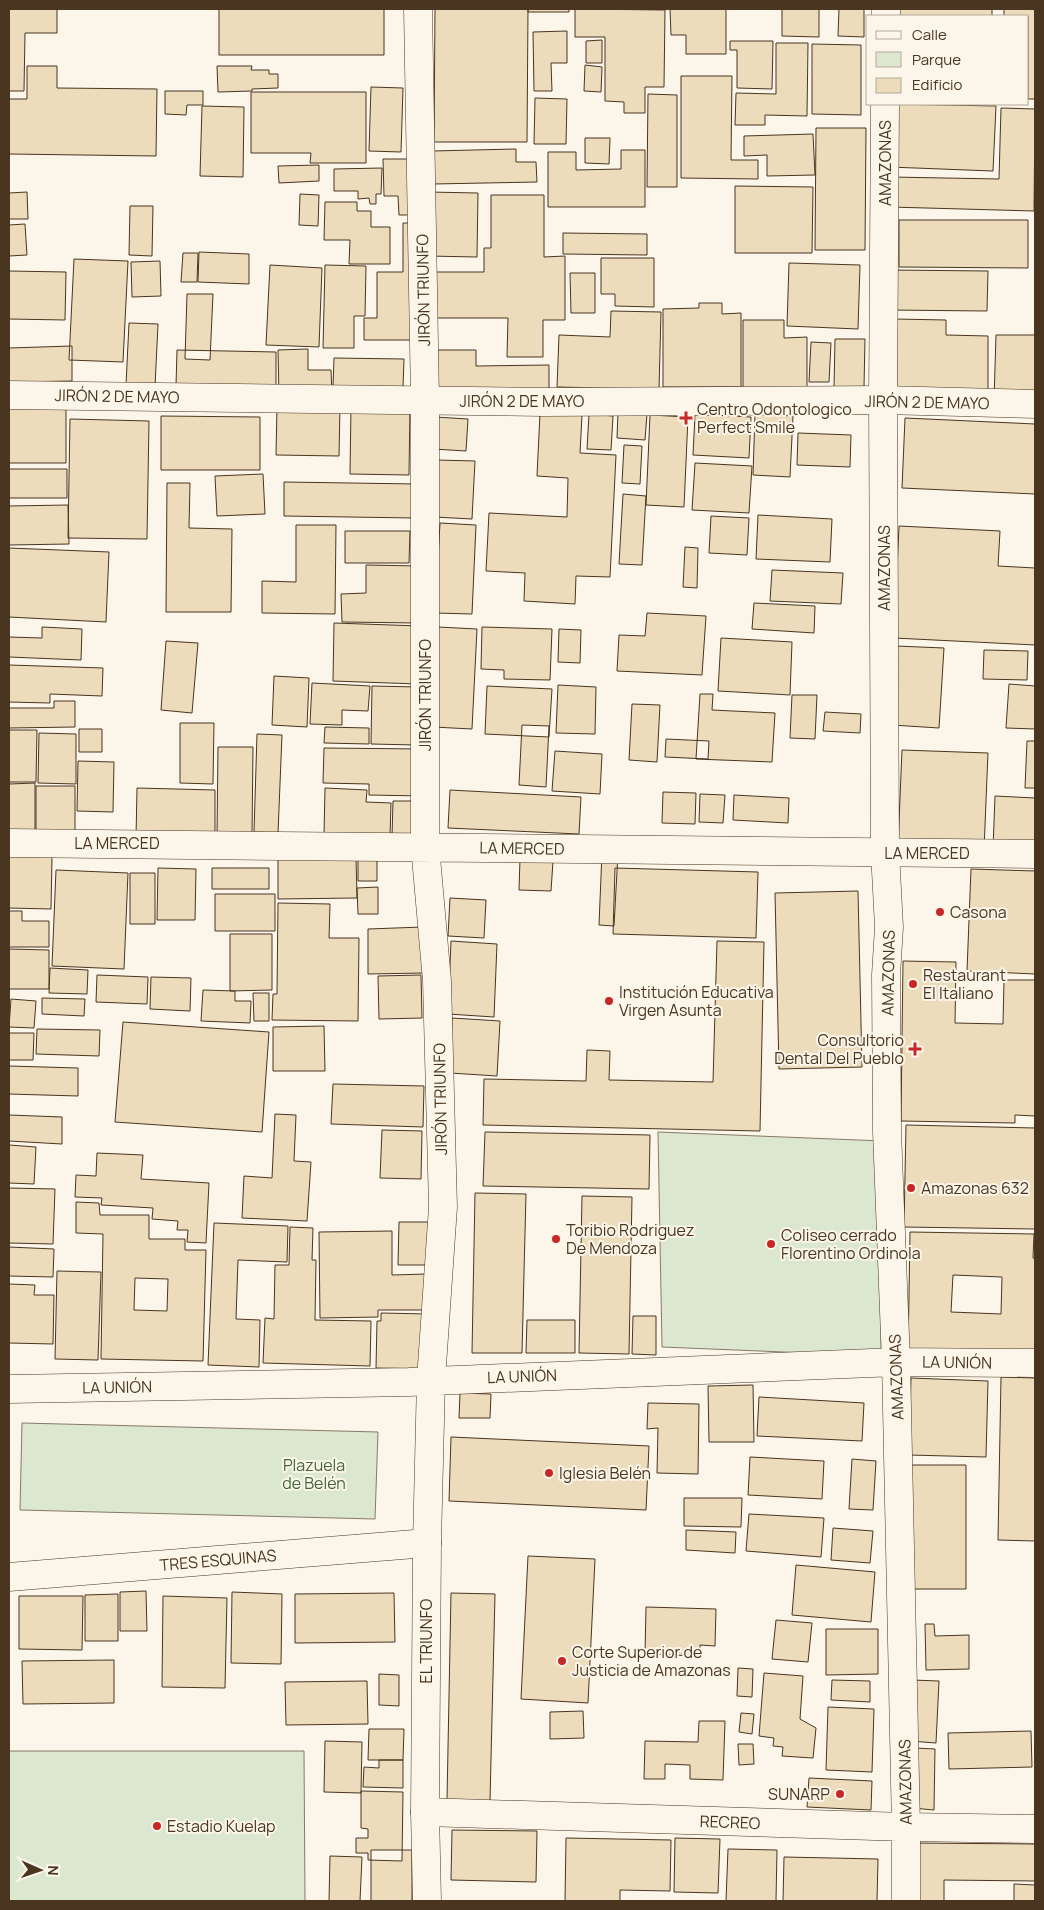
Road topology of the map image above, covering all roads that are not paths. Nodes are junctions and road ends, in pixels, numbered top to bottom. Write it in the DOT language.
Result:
graph roads {
  1 [pos="418,9"];
  2 [pos="885,105"];
  3 [pos="9,395"];
  4 [pos="425,400"];
  5 [pos="883,400"];
  6 [pos="1035,404"];
  7 [pos="9,843"];
  8 [pos="425,846"];
  9 [pos="886,852"];
  10 [pos="1035,854"];
  11 [pos="896,1362"];
  12 [pos="1035,1363"];
  13 [pos="431,1380"];
  14 [pos="9,1390"];
  15 [pos="427,1543"];
  16 [pos="9,1577"];
  17 [pos="425,1812"];
  18 [pos="906,1828"];
  19 [pos="1035,1829"];
  20 [pos="427,1901"];
  21 [pos="906,1901"];
  1 -- 4 [label="main road, JIRÓN TRIUNFO"];
  2 -- 5 [label="main road, AMAZONAS"];
  3 -- 4 [label="main road, JIRÓN 2 DE MAYO"];
  4 -- 5 [label="main road, JIRÓN 2 DE MAYO"];
  4 -- 8 [label="main road, JIRÓN TRIUNFO"];
  5 -- 6 [label="main road, JIRÓN 2 DE MAYO"];
  5 -- 9 [label="main road, AMAZONAS"];
  7 -- 8 [label="main road, LA MERCED"];
  8 -- 9 [label="main road, LA MERCED"];
  8 -- 13 [label="main road, JIRÓN TRIUNFO"];
  9 -- 10 [label="main road, LA MERCED"];
  9 -- 11 [label="main road, AMAZONAS"];
  11 -- 12 [label="main road, LA UNIÓN"];
  11 -- 13 [label="main road, LA UNIÓN"];
  11 -- 18 [label="main road, AMAZONAS"];
  13 -- 14 [label="main road, LA UNIÓN"];
  13 -- 15 [label="main road, EL TRIUNFO"];
  15 -- 16 [label="main road, TRES ESQUINAS"];
  15 -- 17 [label="main road, EL TRIUNFO"];
  17 -- 18 [label="main road, RECREO"];
  17 -- 20 [label="main road, EL TRIUNFO"];
  18 -- 19 [label="main road, RECREO"];
  18 -- 21 [label="main road, AMAZONAS"];
}
